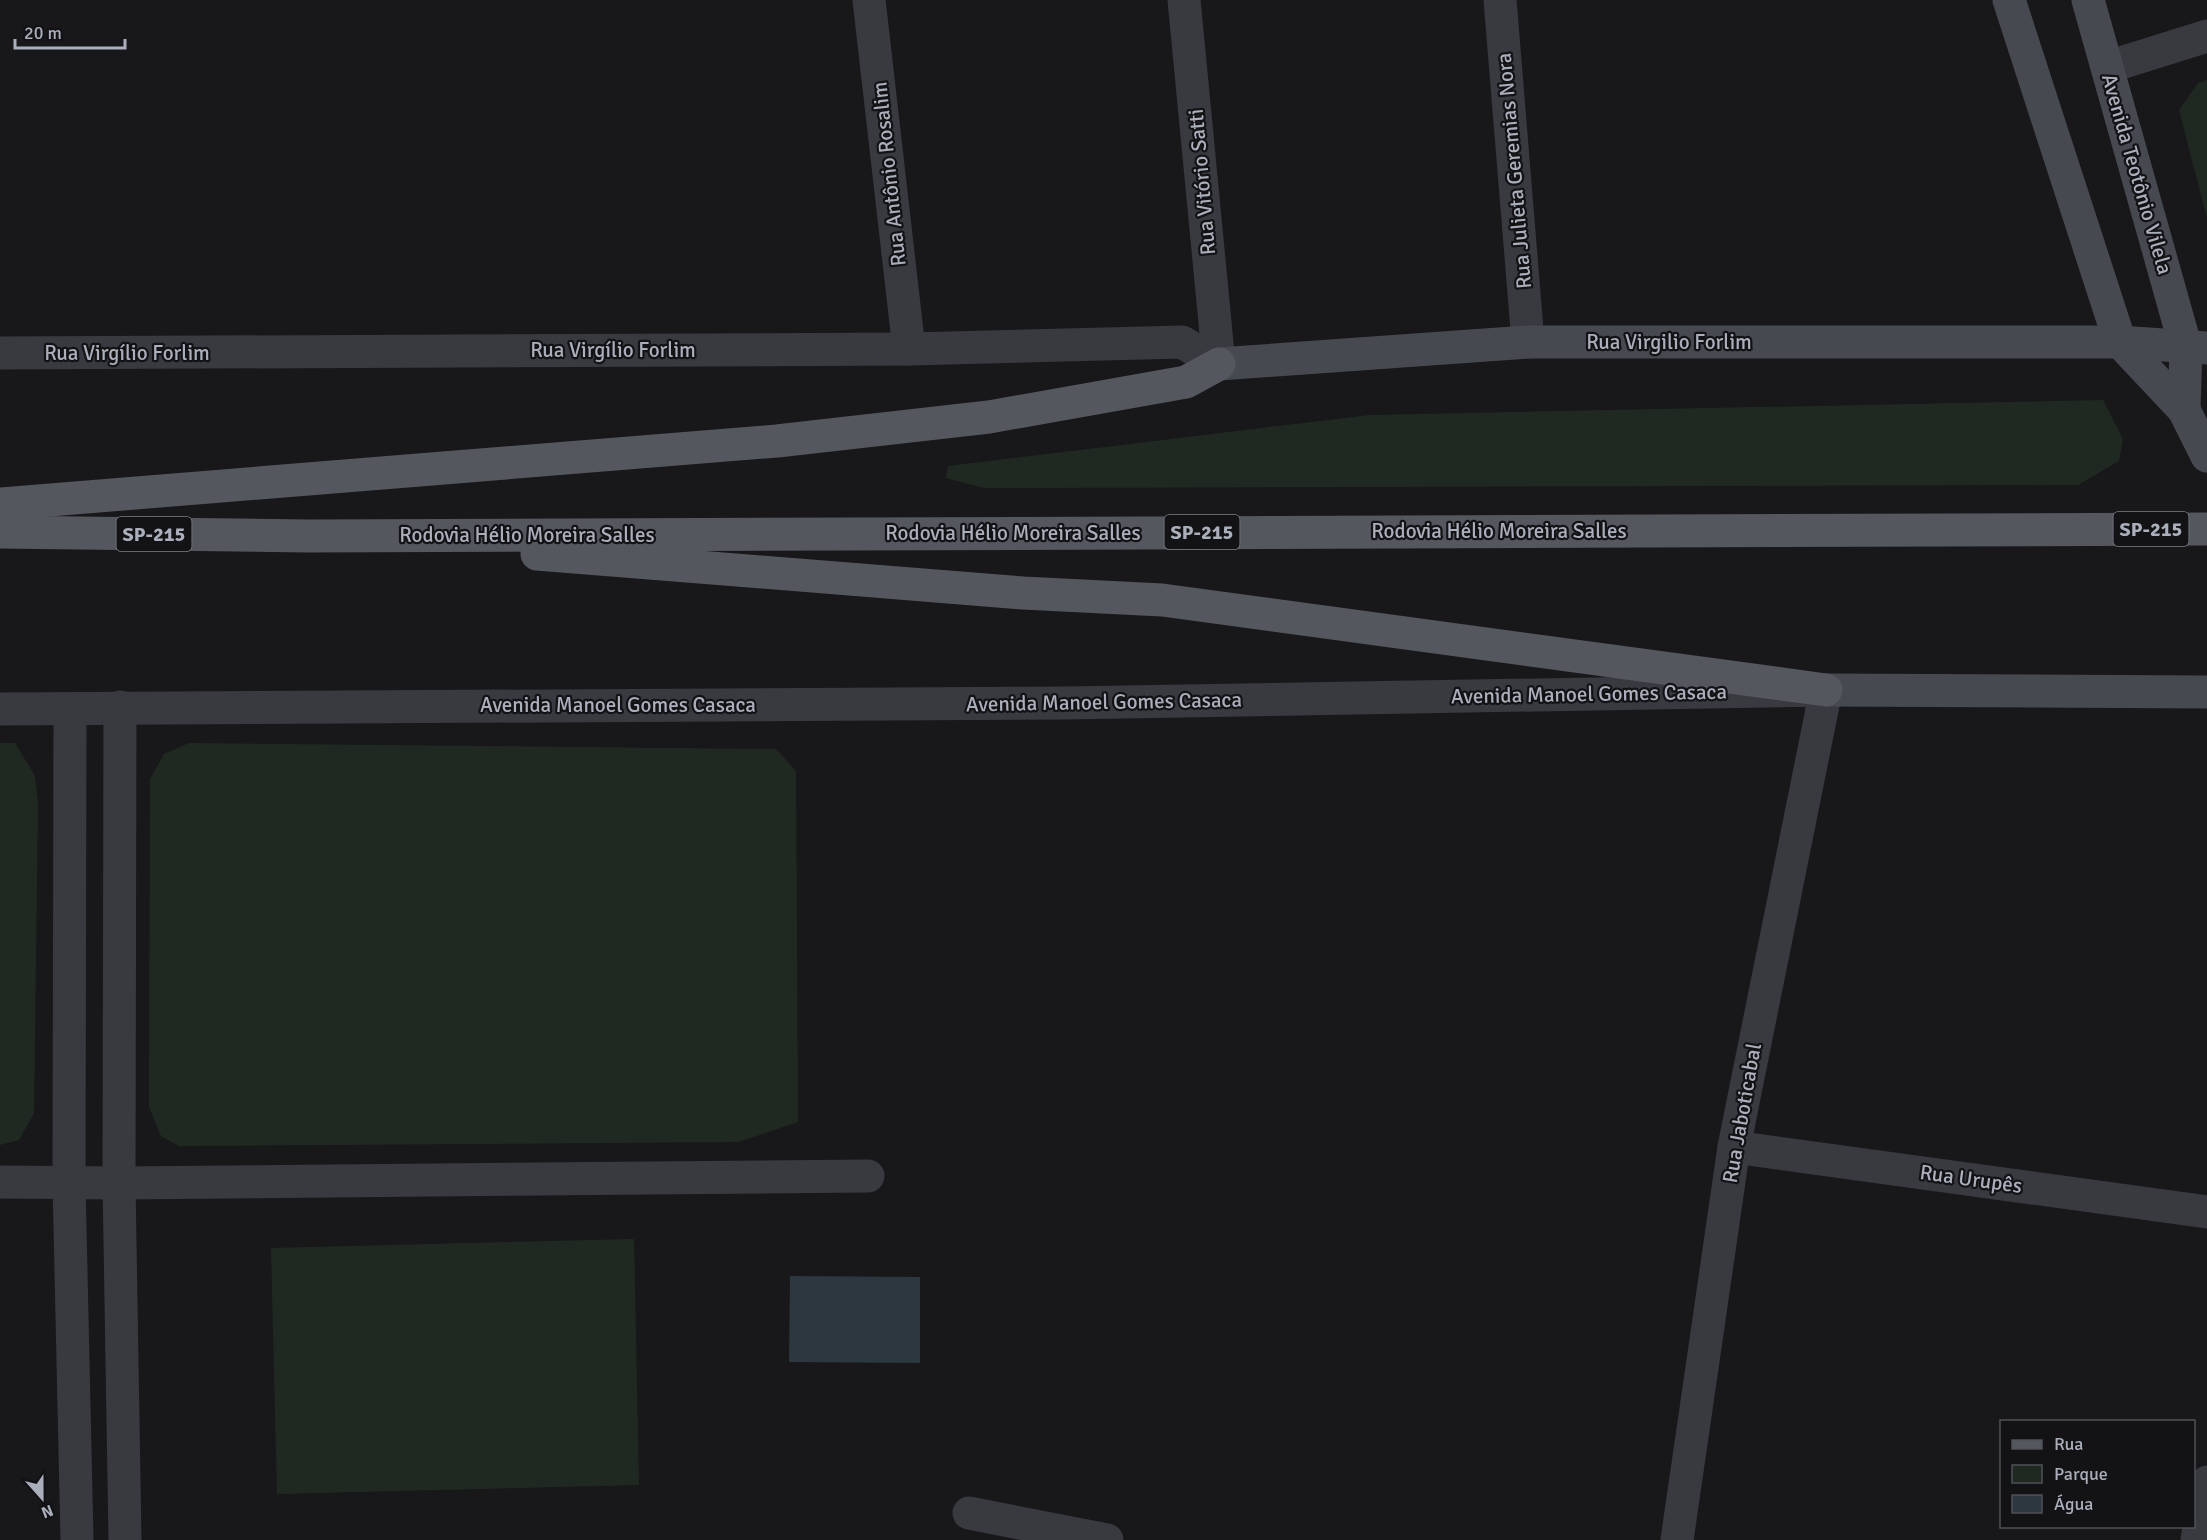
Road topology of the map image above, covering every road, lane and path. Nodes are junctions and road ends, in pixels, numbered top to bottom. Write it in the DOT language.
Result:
graph roads {
  1 [pos="869,0"];
  2 [pos="1184,0"];
  3 [pos="1500,0"];
  4 [pos="2009,0"];
  5 [pos="2088,0"];
  6 [pos="2207,36"];
  7 [pos="2108,67"];
  8 [pos="1528,342"];
  9 [pos="2120,342"];
  10 [pos="2196,348"];
  11 [pos="909,349"];
  12 [pos="0,353"];
  13 [pos="1219,364"];
  14 [pos="2184,410"];
  15 [pos="2207,456"];
  16 [pos="0,504"];
  17 [pos="2207,529"];
  18 [pos="0,532"];
  19 [pos="308,536"];
  20 [pos="1826,690"];
  21 [pos="2207,692"];
  22 [pos="120,707"];
  23 [pos="0,709"];
  24 [pos="70,709"];
  25 [pos="1734,1147"];
  26 [pos="868,1176"];
  27 [pos="0,1182"];
  28 [pos="69,1182"];
  29 [pos="119,1183"];
  30 [pos="2207,1212"];
  31 [pos="2207,1482"];
  32 [pos="969,1513"];
  33 [pos="77,1540"];
  34 [pos="125,1540"];
  35 [pos="1107,1540"];
  36 [pos="1677,1540"];
  37 [pos="2197,1540"];
  1 -- 11 [label="street, Rua Antônio Rosalim"];
  2 -- 13 [label="street, Rua Vitório Satti"];
  3 -- 8 [label="street, Rua Julieta Geremias Nora"];
  4 -- 9 [label="main road"];
  5 -- 7 [label="main road, Avenida Teotônio Vilela"];
  6 -- 7 [label="street"];
  7 -- 10 [label="main road, Avenida Teotônio Vilela"];
  8 -- 9 [label="main road, Rua Virgilio Forlim"];
  8 -- 13 [label="main road, Rua Virgilio Forlim"];
  9 -- 10 [label="main road, Rua Virgilio Forlim"];
  9 -- 14 [label="main road"];
  10 -- 14 [label="main road, Avenida Teotônio Vilela"];
  11 -- 12 [label="street, Rua Virgílio Forlim"];
  11 -- 13 [label="street, Rua Virgílio Forlim"];
  13 -- 16 [label="main road"];
  14 -- 15 [label="main road"];
  17 -- 19 [label="main road, Rodovia Hélio Moreira Salles / SP-215"];
  18 -- 19 [label="main road, Rodovia Hélio Moreira Salles / SP-215"];
  19 -- 20 [label="main road"];
  20 -- 21 [label="main road, Avenida Manoel Gomes Casaca"];
  20 -- 22 [label="street, Avenida Manoel Gomes Casaca"];
  20 -- 25 [label="street, Rua Jaboticabal"];
  22 -- 24 [label="street, Avenida Manoel Gomes Casaca"];
  22 -- 29 [label="street"];
  23 -- 24 [label="street, Avenida Manoel Gomes Casaca"];
  24 -- 28 [label="street"];
  25 -- 30 [label="street, Rua Urupês"];
  25 -- 36 [label="street, Rua Jaboticabal"];
  26 -- 29 [label="street"];
  27 -- 28 [label="street"];
  28 -- 29 [label="street"];
  28 -- 33 [label="street"];
  29 -- 34 [label="street"];
  31 -- 37 [label="street"];
  32 -- 35 [label="street"];
}
